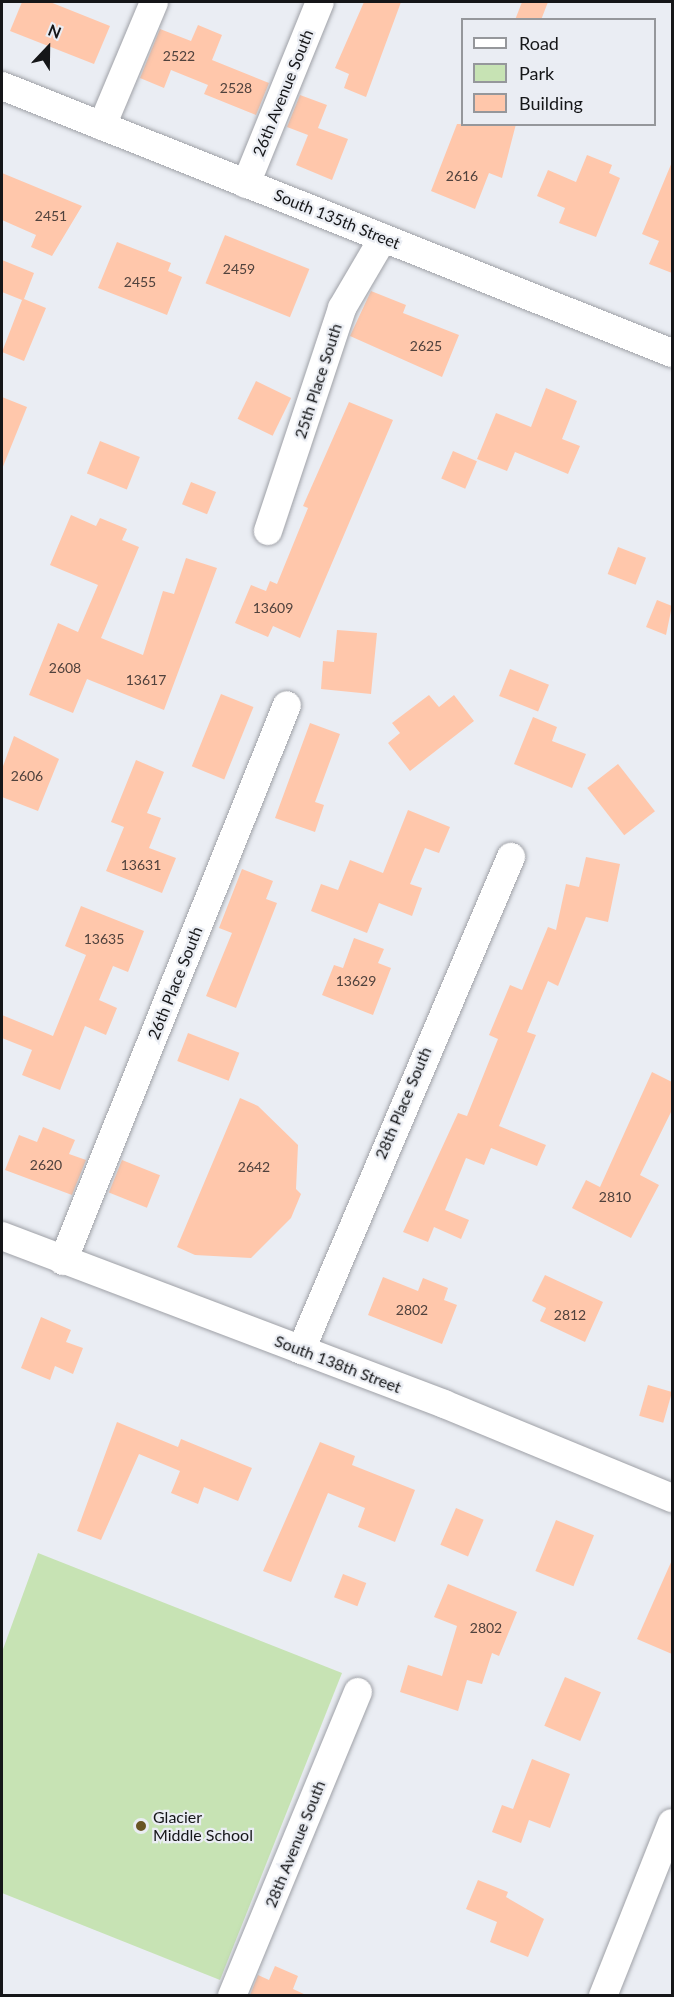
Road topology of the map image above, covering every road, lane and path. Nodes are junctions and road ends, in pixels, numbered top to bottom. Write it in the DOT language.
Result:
graph roads {
  1 [pos="154,2"];
  2 [pos="320,2"];
  3 [pos="2,86"];
  4 [pos="102,126"];
  5 [pos="246,184"];
  6 [pos="383,238"];
  7 [pos="672,353"];
  8 [pos="268,531"];
  9 [pos="287,705"];
  10 [pos="511,857"];
  11 [pos="2,1236"];
  12 [pos="63,1261"];
  13 [pos="301,1350"];
  14 [pos="672,1498"];
  15 [pos="358,1692"];
  16 [pos="672,1823"];
  17 [pos="232,1995"];
  18 [pos="603,1995"];
  1 -- 4 [label="street"];
  2 -- 5 [label="street, 26th Avenue South"];
  3 -- 4 [label="street, South 135th Street"];
  4 -- 5 [label="street, South 135th Street"];
  5 -- 6 [label="street, South 135th Street"];
  6 -- 7 [label="street, South 135th Street"];
  6 -- 8 [label="street, 25th Place South"];
  9 -- 12 [label="street, 26th Place South"];
  10 -- 13 [label="street, 28th Place South"];
  11 -- 12 [label="street, South 138th Street"];
  12 -- 13 [label="street, South 138th Street"];
  13 -- 14 [label="street, South 138th Street"];
  15 -- 17 [label="street, 28th Avenue South"];
  16 -- 18 [label="street"];
}
